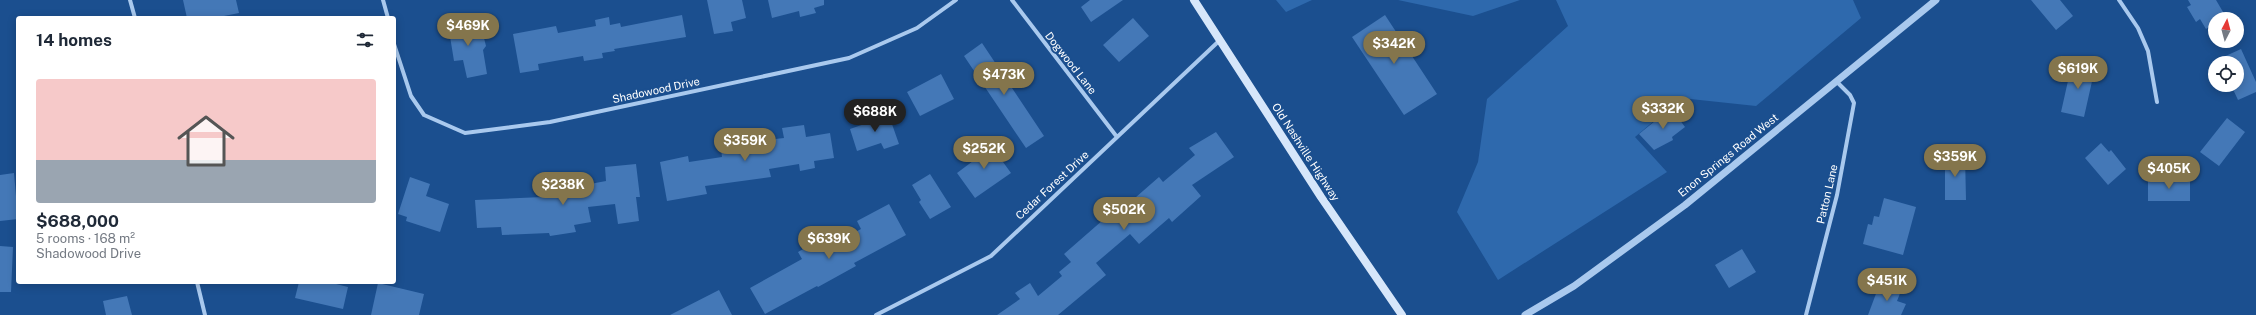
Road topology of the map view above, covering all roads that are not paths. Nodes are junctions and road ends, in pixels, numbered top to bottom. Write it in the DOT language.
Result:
graph roads {
  1 [pos="130,0"];
  2 [pos="383,0"];
  3 [pos="956,0"];
  4 [pos="1012,0"];
  5 [pos="1194,0"];
  6 [pos="1936,0"];
  7 [pos="2119,0"];
  8 [pos="134,16"];
  9 [pos="387,16"];
  10 [pos="1220,40"];
  11 [pos="396,50"];
  12 [pos="1836,81"];
  13 [pos="2157,102"];
  14 [pos="1117,137"];
  15 [pos="197,284"];
  16 [pos="205,315"];
  17 [pos="876,315"];
  18 [pos="1402,315"];
  19 [pos="1526,315"];
  20 [pos="1806,315"];
  1 -- 8 [label="street"];
  2 -- 9 [label="street"];
  3 -- 11 [label="street, Shadowood Drive"];
  4 -- 14 [label="street, Dogwood Lane"];
  5 -- 10 [label="main road, Old Nashville Highway"];
  6 -- 12 [label="street, Enon Springs Road West"];
  7 -- 13 [label="street"];
  10 -- 14 [label="street, Cedar Forest Drive"];
  10 -- 18 [label="main road, Old Nashville Highway"];
  12 -- 19 [label="street, Enon Springs Road West"];
  12 -- 20 [label="street, Patton Lane"];
  14 -- 17 [label="street, Cedar Forest Drive"];
  15 -- 16 [label="street"];
}
